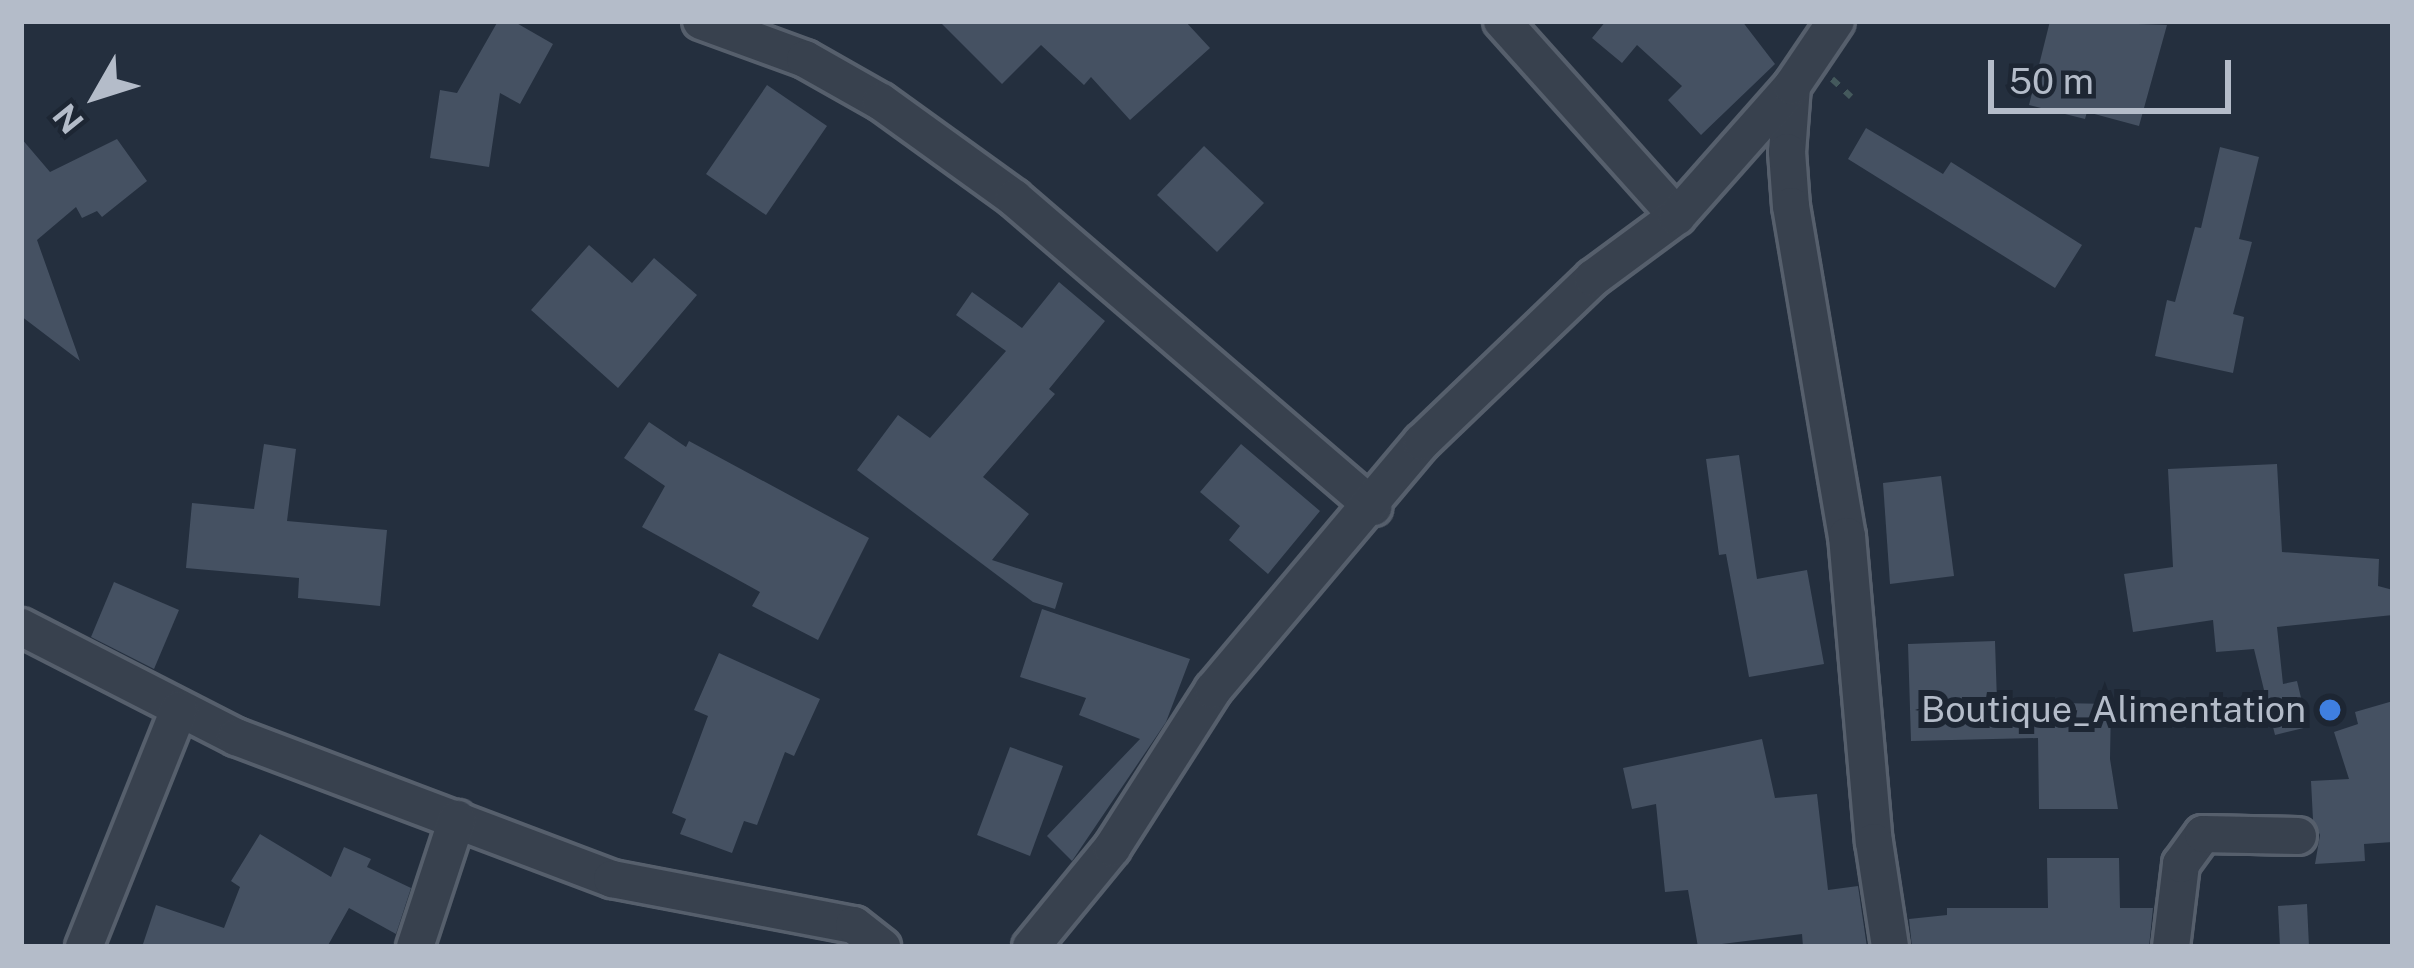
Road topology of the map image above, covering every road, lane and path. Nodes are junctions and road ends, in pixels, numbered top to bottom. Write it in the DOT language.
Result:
graph roads {
  1 [pos="701,21"];
  2 [pos="1502,21"];
  3 [pos="1836,21"];
  4 [pos="1792,86"];
  5 [pos="1677,216"];
  6 [pos="1372,507"];
  7 [pos="21,627"];
  8 [pos="179,709"];
  9 [pos="457,819"];
  10 [pos="2298,836"];
  11 [pos="84,947"];
  12 [pos="415,947"];
  13 [pos="882,947"];
  14 [pos="1031,947"];
  15 [pos="1890,947"];
  16 [pos="2171,947"];
  1 -- 6 [label="street"];
  2 -- 5 [label="street"];
  3 -- 4 [label="street"];
  4 -- 5 [label="street"];
  4 -- 15 [label="street"];
  5 -- 6 [label="street"];
  6 -- 14 [label="street"];
  7 -- 8 [label="street"];
  8 -- 9 [label="street"];
  8 -- 11 [label="street"];
  9 -- 12 [label="street"];
  9 -- 13 [label="street"];
  10 -- 16 [label="street"];
}
